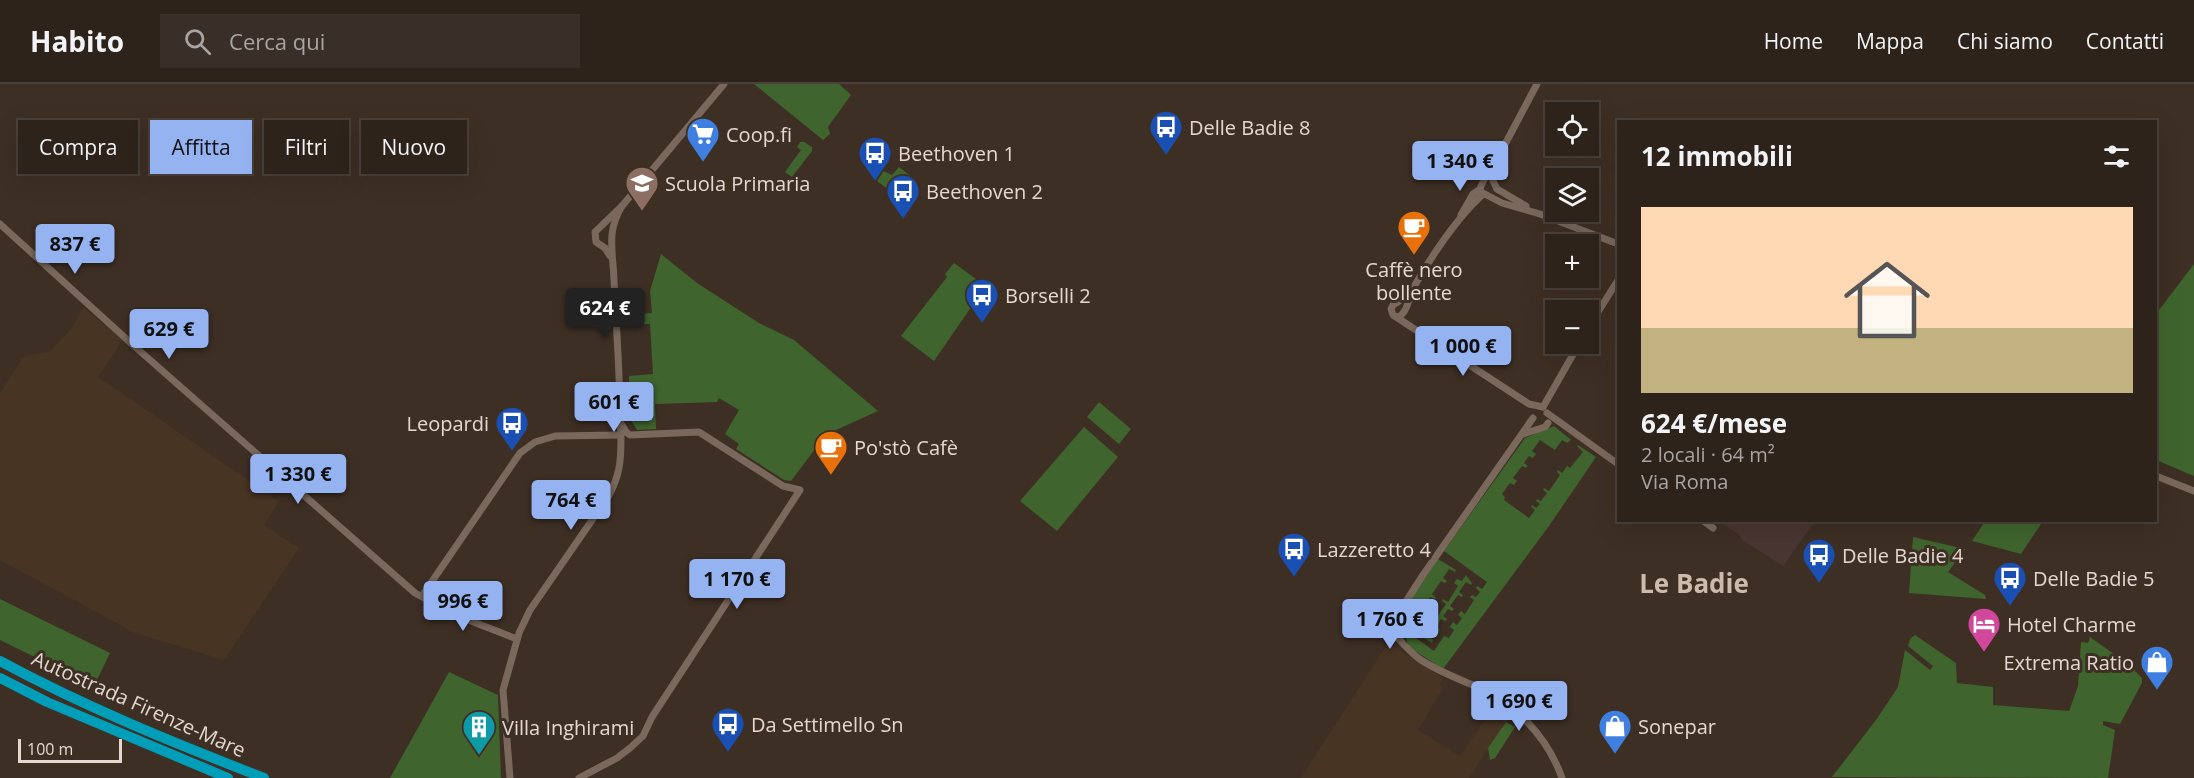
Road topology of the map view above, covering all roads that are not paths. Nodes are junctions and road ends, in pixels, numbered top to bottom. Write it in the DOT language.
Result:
graph roads {
  1 [pos="724,84"];
  2 [pos="1537,84"];
  3 [pos="1489,181"];
  4 [pos="1497,189"];
  5 [pos="1483,193"];
  6 [pos="622,206"];
  7 [pos="1540,213"];
  8 [pos="0,224"];
  9 [pos="602,227"];
  10 [pos="612,231"];
  11 [pos="612,241"];
  12 [pos="1617,244"];
  13 [pos="602,246"];
  14 [pos="611,258"];
  15 [pos="1617,282"];
  16 [pos="1414,287"];
  17 [pos="1398,302"];
  18 [pos="1599,310"];
  19 [pos="1403,312"];
  20 [pos="1572,354"];
  21 [pos="1537,410"];
  22 [pos="620,417"];
  23 [pos="1548,423"];
  24 [pos="1563,425"];
  25 [pos="1538,428"];
  26 [pos="1523,434"];
  27 [pos="621,435"];
  28 [pos="630,435"];
  29 [pos="621,450"];
  30 [pos="1617,463"];
  31 [pos="2157,477"];
  32 [pos="2194,491"];
  33 [pos="1705,522"];
  34 [pos="1713,528"];
  35 [pos="422,596"];
  36 [pos="1396,620"];
  37 [pos="1398,636"];
  38 [pos="517,639"];
  39 [pos="0,661"];
  40 [pos="0,678"];
  41 [pos="228,778"];
  42 [pos="264,778"];
  43 [pos="511,778"];
  44 [pos="579,778"];
  45 [pos="1562,778"];
  1 -- 6 [label="street"];
  2 -- 3 [label="street"];
  3 -- 4 [label="street"];
  3 -- 5 [label="street"];
  4 -- 5 [label="street"];
  4 -- 7 [label="street"];
  5 -- 7 [label="street"];
  5 -- 16 [label="street"];
  6 -- 9 [label="street"];
  6 -- 10 [label="street"];
  7 -- 12 [label="street"];
  8 -- 35 [label="street"];
  9 -- 10 [label="street"];
  9 -- 13 [label="street"];
  10 -- 11 [label="street"];
  11 -- 13 [label="street"];
  11 -- 14 [label="street"];
  13 -- 14 [label="street"];
  14 -- 22 [label="street"];
  15 -- 18 [label="street"];
  16 -- 17 [label="street"];
  16 -- 19 [label="street"];
  17 -- 19 [label="street"];
  17 -- 19 [label="street"];
  19 -- 21 [label="street"];
  20 -- 21 [label="street"];
  21 -- 23 [label="street"];
  21 -- 24 [label="street"];
  21 -- 25 [label="street"];
  21 -- 26 [label="street"];
  22 -- 27 [label="street"];
  22 -- 28 [label="street"];
  23 -- 24 [label="street"];
  23 -- 25 [label="street"];
  24 -- 30 [label="street"];
  25 -- 26 [label="street"];
  26 -- 36 [label="street"];
  27 -- 29 [label="street"];
  27 -- 35 [label="street"];
  28 -- 29 [label="street"];
  28 -- 44 [label="street"];
  29 -- 38 [label="street"];
  31 -- 32 [label="street"];
  33 -- 34 [label="street"];
  35 -- 38 [label="street"];
  36 -- 37 [label="street"];
  36 -- 37 [label="street"];
  37 -- 45 [label="street"];
  38 -- 43 [label="street"];
  39 -- 42 [label="highway, Autostrada Firenze-Mare"];
  40 -- 41 [label="highway, Autostrada Firenze-Mare"];
}
